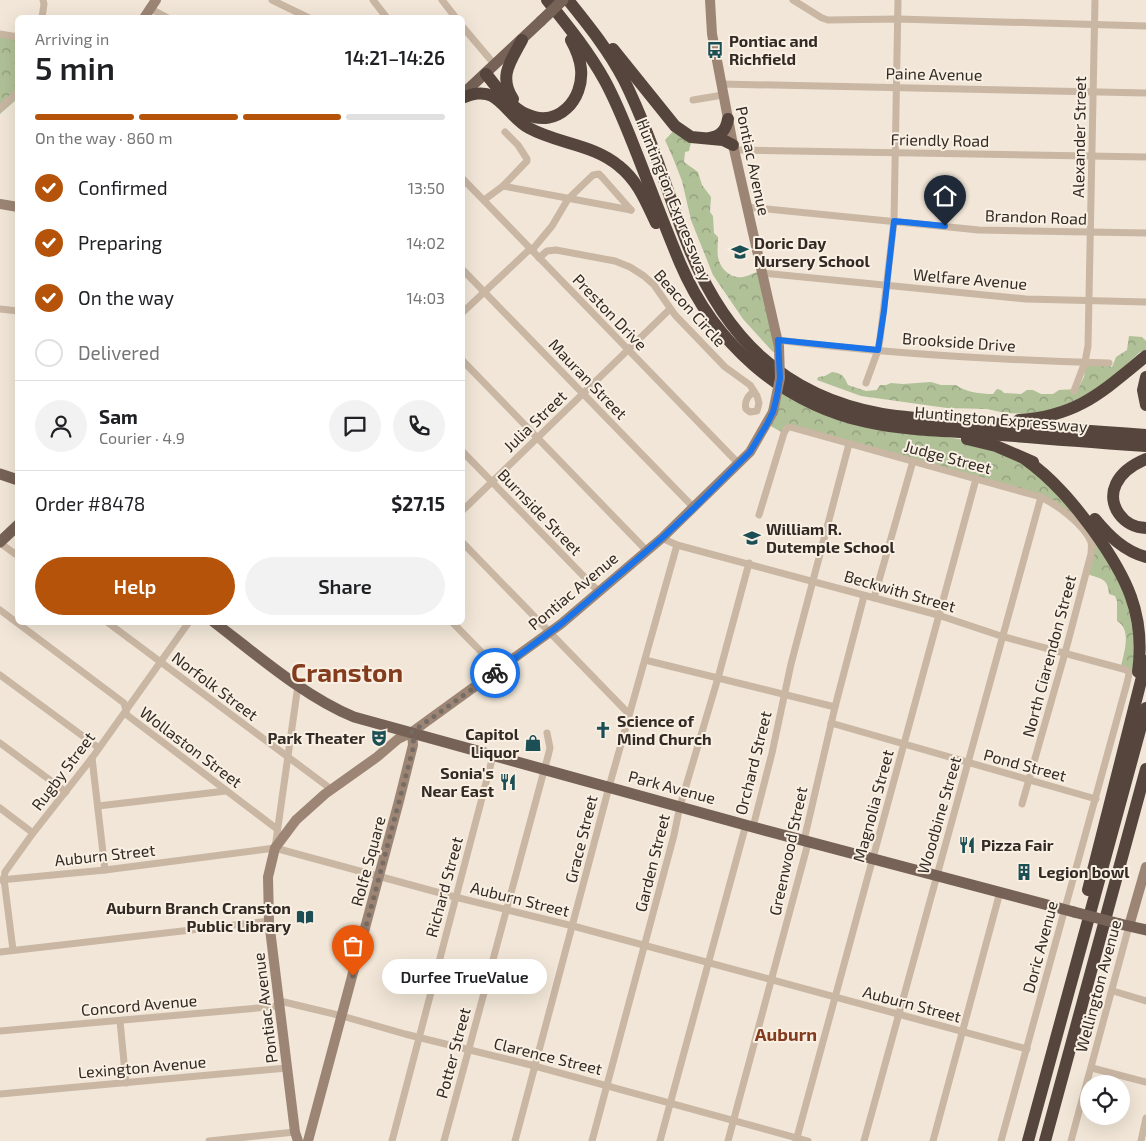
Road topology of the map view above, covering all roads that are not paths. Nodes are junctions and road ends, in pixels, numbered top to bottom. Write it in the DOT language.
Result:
graph roads {
  1 [pos="43,0"];
  2 [pos="272,0"];
  3 [pos="372,0"];
  4 [pos="442,0"];
  5 [pos="546,0"];
  6 [pos="562,0"];
  7 [pos="710,0"];
  8 [pos="793,0"];
  9 [pos="898,0"];
  10 [pos="1095,0"];
  11 [pos="572,5"];
  12 [pos="150,9"];
  13 [pos="42,15"];
  14 [pos="162,15"];
  15 [pos="303,15"];
  16 [pos="384,15"];
  17 [pos="454,15"];
  18 [pos="898,19"];
  19 [pos="1095,24"];
  20 [pos="1146,26"];
  21 [pos="465,31"];
  22 [pos="0,34"];
  23 [pos="15,36"];
  24 [pos="522,40"];
  25 [pos="488,72"];
  26 [pos="721,84"];
  27 [pos="896,86"];
  28 [pos="1093,92"];
  29 [pos="465,93"];
  30 [pos="1146,93"];
  31 [pos="15,95"];
  32 [pos="724,95"];
  33 [pos="465,96"];
  34 [pos="498,100"];
  35 [pos="693,100"];
  36 [pos="0,108"];
  37 [pos="533,117"];
  38 [pos="728,119"];
  39 [pos="505,132"];
  40 [pos="705,139"];
  41 [pos="734,147"];
  42 [pos="895,153"];
  43 [pos="1092,156"];
  44 [pos="1146,157"];
  45 [pos="465,181"];
  46 [pos="503,186"];
  47 [pos="568,199"];
  48 [pos="484,200"];
  49 [pos="0,204"];
  50 [pos="15,206"];
  51 [pos="747,207"];
  52 [pos="894,221"];
  53 [pos="1090,233"];
  54 [pos="1146,233"];
  55 [pos="531,249"];
  56 [pos="539,258"];
  57 [pos="465,272"];
  58 [pos="762,272"];
  59 [pos="887,285"];
  60 [pos="484,292"];
  61 [pos="1089,300"];
  62 [pos="1146,302"];
  63 [pos="701,304"];
  64 [pos="0,309"];
  65 [pos="465,309"];
  66 [pos="670,309"];
  67 [pos="15,311"];
  68 [pos="779,344"];
  69 [pos="628,350"];
  70 [pos="878,350"];
  71 [pos="1146,350"];
  72 [pos="1146,356"];
  73 [pos="1085,362"];
  74 [pos="465,363"];
  75 [pos="1109,363"];
  76 [pos="1146,377"];
  77 [pos="866,383"];
  78 [pos="1074,391"];
  79 [pos="754,392"];
  80 [pos="1102,392"];
  81 [pos="583,394"];
  82 [pos="1146,405"];
  83 [pos="934,419"];
  84 [pos="900,427"];
  85 [pos="1146,435"];
  86 [pos="538,438"];
  87 [pos="849,444"];
  88 [pos="1146,446"];
  89 [pos="465,454"];
  90 [pos="1025,459"];
  91 [pos="1146,459"];
  92 [pos="913,461"];
  93 [pos="739,464"];
  94 [pos="0,474"];
  95 [pos="15,478"];
  96 [pos="976,479"];
  97 [pos="492,482"];
  98 [pos="1040,496"];
  99 [pos="465,508"];
  100 [pos="694,508"];
  101 [pos="760,515"];
  102 [pos="15,528"];
  103 [pos="1146,528"];
  104 [pos="662,538"];
  105 [pos="0,543"];
  106 [pos="1091,543"];
  107 [pos="465,545"];
  108 [pos="677,545"];
  109 [pos="646,550"];
  110 [pos="15,554"];
  111 [pos="1146,557"];
  112 [pos="748,564"];
  113 [pos="812,581"];
  114 [pos="598,591"];
  115 [pos="864,596"];
  116 [pos="874,598"];
  117 [pos="0,610"];
  118 [pos="938,615"];
  119 [pos="15,621"];
  120 [pos="20,625"];
  121 [pos="111,625"];
  122 [pos="187,625"];
  123 [pos="218,625"];
  124 [pos="455,625"];
  125 [pos="550,632"];
  126 [pos="1001,636"];
  127 [pos="1065,653"];
  128 [pos="645,660"];
  129 [pos="1146,660"];
  130 [pos="160,662"];
  131 [pos="499,670"];
  132 [pos="1128,674"];
  133 [pos="0,675"];
  134 [pos="718,678"];
  135 [pos="298,685"];
  136 [pos="784,695"];
  137 [pos="835,707"];
  138 [pos="1146,708"];
  139 [pos="125,709"];
  140 [pos="629,714"];
  141 [pos="831,723"];
  142 [pos="412,732"];
  143 [pos="547,733"];
  144 [pos="0,743"];
  145 [pos="904,744"];
  146 [pos="99,748"];
  147 [pos="493,756"];
  148 [pos="92,758"];
  149 [pos="287,758"];
  150 [pos="968,763"];
  151 [pos="544,770"];
  152 [pos="1145,773"];
  153 [pos="1029,780"];
  154 [pos="609,787"];
  155 [pos="331,790"];
  156 [pos="226,791"];
  157 [pos="66,792"];
  158 [pos="1112,792"];
  159 [pos="1096,799"];
  160 [pos="1022,804"];
  161 [pos="98,806"];
  162 [pos="680,806"];
  163 [pos="0,808"];
  164 [pos="750,826"];
  165 [pos="277,829"];
  166 [pos="33,833"];
  167 [pos="807,841"];
  168 [pos="275,848"];
  169 [pos="873,859"];
  170 [pos="1146,867"];
  171 [pos="106,870"];
  172 [pos="379,876"];
  173 [pos="936,876"];
  174 [pos="2,878"];
  175 [pos="1000,892"];
  176 [pos="456,897"];
  177 [pos="507,910"];
  178 [pos="1069,910"];
  179 [pos="269,921"];
  180 [pos="1125,925"];
  181 [pos="573,926"];
  182 [pos="1146,930"];
  183 [pos="644,946"];
  184 [pos="13,950"];
  185 [pos="0,952"];
  186 [pos="708,963"];
  187 [pos="771,980"];
  188 [pos="1113,991"];
  189 [pos="835,998"];
  190 [pos="1146,1001"];
  191 [pos="280,1003"];
  192 [pos="898,1015"];
  193 [pos="342,1016"];
  194 [pos="120,1021"];
  195 [pos="0,1031"];
  196 [pos="962,1032"];
  197 [pos="419,1038"];
  198 [pos="1027,1049"];
  199 [pos="468,1050"];
  200 [pos="1051,1058"];
  201 [pos="535,1066"];
  202 [pos="287,1068"];
  203 [pos="1092,1068"];
  204 [pos="1146,1082"];
  205 [pos="126,1083"];
  206 [pos="607,1085"];
  207 [pos="0,1094"];
  208 [pos="671,1103"];
  209 [pos="1146,1118"];
  210 [pos="734,1121"];
  211 [pos="296,1136"];
  212 [pos="796,1139"];
  213 [pos="209,1141"];
  214 [pos="308,1141"];
  215 [pos="392,1141"];
  216 [pos="444,1141"];
  217 [pos="515,1141"];
  218 [pos="592,1141"];
  219 [pos="660,1141"];
  220 [pos="728,1141"];
  221 [pos="808,1141"];
  222 [pos="864,1141"];
  223 [pos="933,1141"];
  224 [pos="1002,1141"];
  225 [pos="1028,1141"];
  226 [pos="1045,1141"];
  227 [pos="1072,1141"];
  228 [pos="1141,1141"];
  1 -- 13 [label="street"];
  2 -- 15 [label="street"];
  3 -- 16 [label="street"];
  4 -- 17 [label="street"];
  5 -- 37 [label="highway"];
  5 -- 63 [label="highway, Huntington Expressway"];
  6 -- 24 [label="main road, bridge"];
  7 -- 26 [label="main road, Pontiac Avenue"];
  8 -- 18 [label="street"];
  9 -- 18 [label="street"];
  10 -- 19 [label="street, Alexander Street"];
  11 -- 40 [label="highway"];
  11 -- 83 [label="highway, Huntington Expressway"];
  12 -- 14 [label="street"];
  18 -- 19 [label="street"];
  18 -- 27 [label="street"];
  19 -- 20 [label="street"];
  19 -- 28 [label="street, Alexander Street"];
  21 -- 25 [label="street"];
  22 -- 23 [label="street"];
  24 -- 25 [label="main road"];
  24 -- 37 [label="highway"];
  25 -- 29 [label="main road"];
  25 -- 34 [label="highway"];
  25 -- 37 [label="highway"];
  26 -- 27 [label="street, Paine Avenue"];
  26 -- 32 [label="main road, Pontiac Avenue"];
  27 -- 28 [label="street, Paine Avenue"];
  27 -- 42 [label="street"];
  28 -- 30 [label="street, Paine Avenue"];
  28 -- 43 [label="street, Alexander Street"];
  31 -- 36 [label="street"];
  32 -- 35 [label="street"];
  32 -- 38 [label="main road, Pontiac Avenue"];
  33 -- 34 [label="highway"];
  34 -- 63 [label="highway"];
  38 -- 40 [label="highway"];
  38 -- 41 [label="main road, Pontiac Avenue"];
  39 -- 46 [label="street"];
  40 -- 41 [label="highway"];
  41 -- 42 [label="street, Friendly Road"];
  41 -- 51 [label="main road, Pontiac Avenue"];
  42 -- 43 [label="street, Friendly Road"];
  42 -- 52 [label="street"];
  43 -- 44 [label="street, Friendly Road"];
  43 -- 53 [label="street, Alexander Street"];
  45 -- 48 [label="street, Preston Drive"];
  46 -- 47 [label="street"];
  46 -- 48 [label="street"];
  47 -- 47 [label="street"];
  47 -- 55 [label="street"];
  48 -- 55 [label="street, Preston Drive"];
  49 -- 50 [label="main road"];
  51 -- 52 [label="street, Brandon Road"];
  51 -- 58 [label="main road, Pontiac Avenue"];
  52 -- 53 [label="street, Brandon Road"];
  52 -- 59 [label="street"];
  53 -- 54 [label="street, Brandon Road"];
  53 -- 61 [label="street, Alexander Street"];
  55 -- 56 [label="street, Preston Drive"];
  55 -- 60 [label="street"];
  56 -- 66 [label="street, Beacon Circle"];
  56 -- 69 [label="street, Preston Drive"];
  57 -- 60 [label="street, Mauran Street"];
  58 -- 59 [label="street, Welfare Avenue"];
  58 -- 68 [label="main road, Pontiac Avenue"];
  59 -- 61 [label="street, Welfare Avenue"];
  59 -- 70 [label="street"];
  60 -- 65 [label="street"];
  60 -- 81 [label="street, Mauran Street"];
  61 -- 62 [label="street, Welfare Avenue"];
  61 -- 73 [label="street, Alexander Street"];
  63 -- 84 [label="highway, Huntington Expressway"];
  64 -- 67 [label="street"];
  66 -- 69 [label="street, Julia Street"];
  66 -- 79 [label="street, Beacon Circle"];
  68 -- 70 [label="street, Brookside Drive"];
  68 -- 93 [label="main road, Pontiac Avenue, bridge"];
  69 -- 81 [label="street, Julia Street"];
  69 -- 93 [label="street, Preston Drive"];
  70 -- 73 [label="street, Brookside Drive"];
  70 -- 77 [label="street"];
  71 -- 80 [label="highway"];
  72 -- 80 [label="highway"];
  73 -- 75 [label="street, Brookside Drive"];
  73 -- 78 [label="street, Alexander Street"];
  74 -- 86 [label="street"];
  76 -- 82 [label="highway"];
  80 -- 83 [label="highway"];
  81 -- 86 [label="street, Julia Street"];
  81 -- 100 [label="street, Mauran Street"];
  83 -- 85 [label="highway, Huntington Expressway"];
  84 -- 88 [label="highway, Huntington Expressway"];
  84 -- 90 [label="highway"];
  86 -- 97 [label="street, Julia Street"];
  86 -- 109 [label="street"];
  87 -- 92 [label="street, Judge Street"];
  87 -- 101 [label="street, Judge Street"];
  87 -- 113 [label="street, Orchard Street"];
  89 -- 97 [label="street, Burnside Street"];
  90 -- 111 [label="highway"];
  90 -- 158 [label="highway"];
  91 -- 103 [label="highway"];
  92 -- 96 [label="street, Judge Street"];
  92 -- 116 [label="street"];
  93 -- 100 [label="main road, Pontiac Avenue"];
  94 -- 95 [label="main road"];
  96 -- 98 [label="street, Judge Street"];
  96 -- 118 [label="street, Magnolia Street"];
  97 -- 99 [label="street, Julia Street"];
  97 -- 114 [label="street, Burnside Street"];
  98 -- 106 [label="street, Judge Street"];
  98 -- 126 [label="street, Woodbine Street"];
  100 -- 104 [label="main road, Pontiac Avenue"];
  102 -- 105 [label="main road"];
  104 -- 108 [label="street, Beckwith Street"];
  104 -- 109 [label="main road, Pontiac Avenue"];
  105 -- 110 [label="street"];
  106 -- 127 [label="street, North Ciarendon Street"];
  107 -- 125 [label="street"];
  108 -- 112 [label="street, Beckwith Street"];
  108 -- 128 [label="street, Grace Street"];
  109 -- 114 [label="main road, Pontiac Avenue"];
  112 -- 113 [label="street, Beckwith Street"];
  112 -- 134 [label="street, Garden Street"];
  113 -- 115 [label="street, Beckwith Street"];
  113 -- 136 [label="street, Orchard Street"];
  114 -- 125 [label="main road, Pontiac Avenue"];
  115 -- 116 [label="street, Beckwith Street"];
  115 -- 137 [label="street, Greenwood Street"];
  116 -- 118 [label="street, Beckwith Street"];
  117 -- 119 [label="street, Wollaston Street"];
  118 -- 126 [label="street, Beckwith Street"];
  118 -- 145 [label="street, Magnolia Street"];
  120 -- 139 [label="street, Wollaston Street"];
  121 -- 130 [label="street, Norfolk Street"];
  122 -- 130 [label="street, Rugby Street"];
  123 -- 135 [label="main road, Park Avenue"];
  124 -- 131 [label="street"];
  125 -- 131 [label="main road, Pontiac Avenue"];
  125 -- 140 [label="street"];
  126 -- 127 [label="street, Beckwith Street"];
  126 -- 150 [label="street, Woodbine Street"];
  127 -- 132 [label="street, Beckwith Street"];
  127 -- 153 [label="street, North Ciarendon Street"];
  128 -- 134 [label="street"];
  128 -- 140 [label="street, Grace Street"];
  129 -- 158 [label="highway"];
  130 -- 139 [label="street, Rugby Street"];
  130 -- 149 [label="street, Norfolk Street"];
  131 -- 142 [label="main road, Pontiac Avenue"];
  132 -- 159 [label="street, Doric Avenue"];
  133 -- 146 [label="street"];
  134 -- 136 [label="street"];
  134 -- 162 [label="street, Garden Street"];
  135 -- 142 [label="main road, Park Avenue"];
  135 -- 149 [label="street"];
  136 -- 137 [label="street"];
  136 -- 164 [label="street, Orchard Street"];
  137 -- 141 [label="street, Greenwood Street"];
  138 -- 200 [label="highway"];
  139 -- 146 [label="street, Rugby Street"];
  139 -- 156 [label="street, Wollaston Street"];
  140 -- 154 [label="street, Grace Street"];
  141 -- 145 [label="street, Pond Street"];
  141 -- 167 [label="street, Greenwood Street"];
  142 -- 147 [label="main road, Park Avenue"];
  142 -- 155 [label="main road, Pontiac Avenue"];
  142 -- 172 [label="main road, Rolfe Square"];
  143 -- 151 [label="street, Potter Street"];
  144 -- 157 [label="street"];
  145 -- 150 [label="street, Pond Street"];
  145 -- 169 [label="street, Magnolia Street"];
  146 -- 148 [label="street, Rugby Street"];
  147 -- 151 [label="main road, Park Avenue"];
  147 -- 176 [label="street, Richard Street"];
  148 -- 157 [label="street, Rugby Street"];
  148 -- 161 [label="street"];
  149 -- 155 [label="street, Norfolk Street"];
  149 -- 165 [label="street"];
  150 -- 153 [label="street, Pond Street"];
  150 -- 173 [label="street, Woodbine Street"];
  151 -- 154 [label="main road, Park Avenue"];
  151 -- 177 [label="street, Potter Street"];
  152 -- 226 [label="highway"];
  153 -- 159 [label="street, Pond Street"];
  153 -- 160 [label="street, North Ciarendon Street"];
  154 -- 162 [label="main road, Park Avenue"];
  154 -- 181 [label="street, Grace Street"];
  155 -- 168 [label="main road, Pontiac Avenue"];
  156 -- 161 [label="street"];
  156 -- 165 [label="street, Wollaston Street"];
  157 -- 166 [label="street, Rugby Street"];
  158 -- 200 [label="highway"];
  159 -- 178 [label="street, Doric Avenue"];
  161 -- 171 [label="street"];
  162 -- 164 [label="main road, Park Avenue"];
  162 -- 183 [label="street, Garden Street"];
  163 -- 166 [label="street"];
  164 -- 167 [label="main road, Park Avenue"];
  164 -- 186 [label="street, Orchard Street"];
  165 -- 168 [label="street"];
  166 -- 174 [label="street, Rugby Street"];
  167 -- 169 [label="main road, Park Avenue"];
  167 -- 187 [label="street, Greenwood Street"];
  168 -- 171 [label="street, Auburn Street"];
  168 -- 172 [label="street, Auburn Street"];
  168 -- 179 [label="main road, Pontiac Avenue"];
  169 -- 173 [label="main road, Park Avenue"];
  169 -- 189 [label="street, Magnolia Street"];
  170 -- 180 [label="main road, Wellington Avenue"];
  171 -- 174 [label="street, Auburn Street"];
  172 -- 176 [label="street, Auburn Street"];
  172 -- 193 [label="main road, Rolfe Square"];
  173 -- 175 [label="main road, Park Avenue"];
  173 -- 192 [label="street, Woodbine Street"];
  174 -- 184 [label="street"];
  175 -- 178 [label="main road, Park Avenue"];
  175 -- 196 [label="street"];
  176 -- 177 [label="street, Auburn Street"];
  176 -- 197 [label="street, Richard Street"];
  177 -- 181 [label="street, Auburn Street"];
  177 -- 199 [label="street, Potter Street"];
  178 -- 180 [label="main road, Park Avenue, bridge"];
  178 -- 198 [label="street, Doric Avenue"];
  179 -- 184 [label="street"];
  179 -- 191 [label="main road, Pontiac Avenue"];
  180 -- 182 [label="main road, Park Avenue"];
  180 -- 188 [label="street, Wellington Avenue"];
  181 -- 183 [label="street, Auburn Street"];
  181 -- 201 [label="street, Grace Street"];
  183 -- 186 [label="street, Auburn Street"];
  183 -- 206 [label="street, Garden Street"];
  184 -- 185 [label="street"];
  186 -- 187 [label="street, Auburn Street"];
  186 -- 208 [label="street, Orchard Street"];
  187 -- 189 [label="street, Auburn Street"];
  187 -- 210 [label="street, Greenwood Street"];
  188 -- 190 [label="street"];
  188 -- 203 [label="street, Wellington Avenue"];
  189 -- 192 [label="street, Auburn Street"];
  189 -- 212 [label="street, Magnolia Street"];
  191 -- 193 [label="street, Clarence Street"];
  191 -- 194 [label="street, Concord Avenue"];
  191 -- 202 [label="main road, Pontiac Avenue"];
  192 -- 196 [label="street, Auburn Street"];
  192 -- 222 [label="street, Woodbine Street"];
  193 -- 197 [label="street, Clarence Street"];
  193 -- 214 [label="main road, Rolfe Square"];
  194 -- 195 [label="street, Concord Avenue"];
  194 -- 205 [label="street"];
  196 -- 198 [label="street, Auburn Street"];
  196 -- 223 [label="street"];
  197 -- 199 [label="street, Clarence Street"];
  197 -- 215 [label="street, Richard Street"];
  198 -- 224 [label="street, Doric Avenue"];
  199 -- 201 [label="street, Clarence Street"];
  199 -- 216 [label="street, Potter Street"];
  200 -- 225 [label="highway"];
  201 -- 206 [label="street, Clarence Street"];
  201 -- 217 [label="street, Grace Street"];
  202 -- 205 [label="street, Lexington Avenue"];
  202 -- 211 [label="main road, Pontiac Avenue"];
  203 -- 204 [label="street"];
  203 -- 227 [label="street, Wellington Avenue"];
  205 -- 207 [label="street, Lexington Avenue"];
  206 -- 208 [label="street, Clarence Street"];
  206 -- 218 [label="street, Garden Street"];
  208 -- 210 [label="street, Clarence Street"];
  208 -- 219 [label="street, Orchard Street"];
  209 -- 228 [label="street"];
  210 -- 212 [label="street, Clarence Street"];
  210 -- 220 [label="street, Greenwood Street"];
  211 -- 213 [label="street"];
  212 -- 221 [label="street, Clarence Street"];
}
